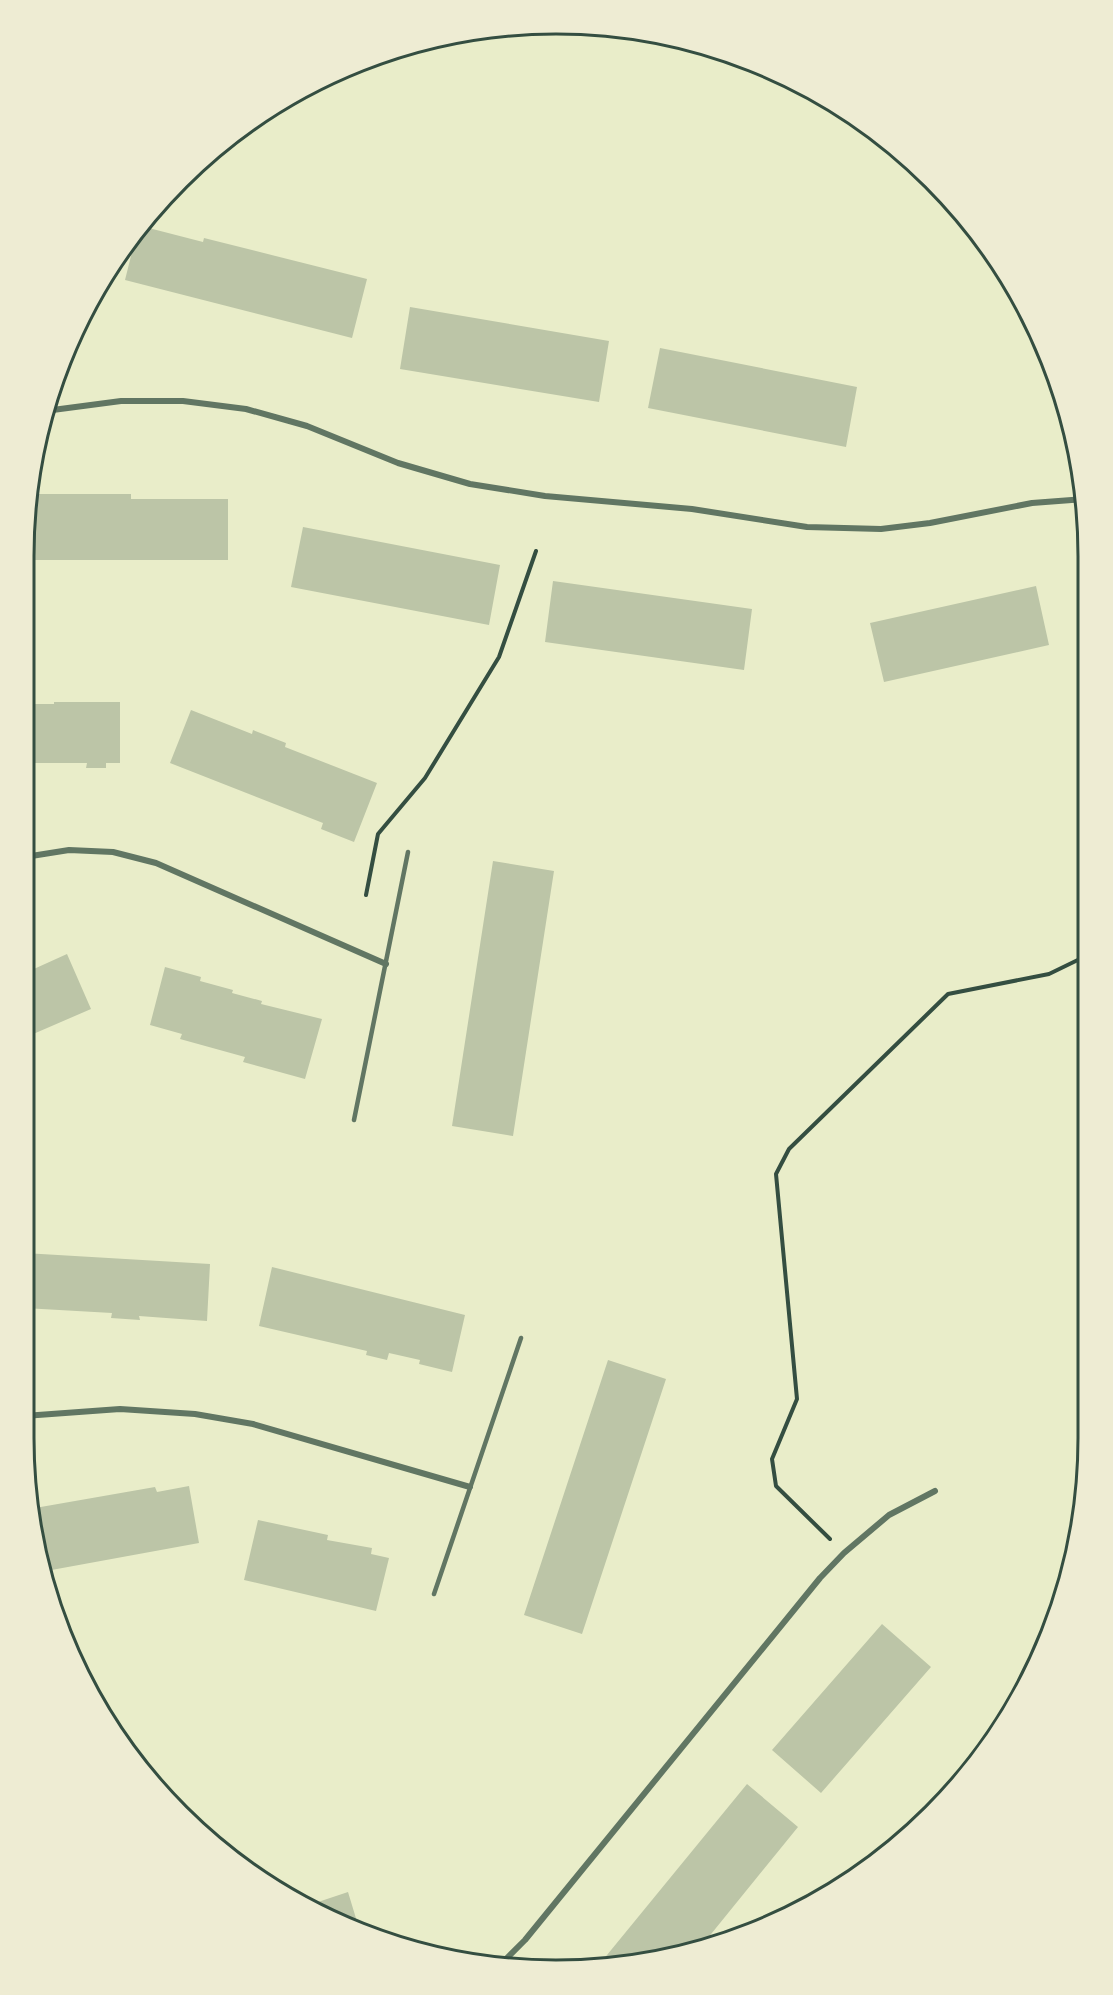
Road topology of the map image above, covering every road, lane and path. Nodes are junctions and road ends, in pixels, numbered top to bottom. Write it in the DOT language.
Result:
graph roads {
  1 [pos="56,410"];
  2 [pos="1075,500"];
  3 [pos="536,551"];
  4 [pos="408,852"];
  5 [pos="34,856"];
  6 [pos="366,895"];
  7 [pos="1078,960"];
  8 [pos="386,964"];
  9 [pos="354,1120"];
  10 [pos="521,1338"];
  11 [pos="34,1415"];
  12 [pos="470,1487"];
  13 [pos="935,1491"];
  14 [pos="844,1553"];
  15 [pos="434,1594"];
  16 [pos="507,1958"];
  1 -- 2 [label="street"];
  3 -- 6 [label="path"];
  4 -- 8 [label="lane"];
  5 -- 8 [label="street"];
  7 -- 14 [label="path"];
  8 -- 9 [label="lane"];
  10 -- 12 [label="lane"];
  11 -- 12 [label="street"];
  12 -- 15 [label="lane"];
  13 -- 14 [label="street"];
  14 -- 16 [label="street"];
}
